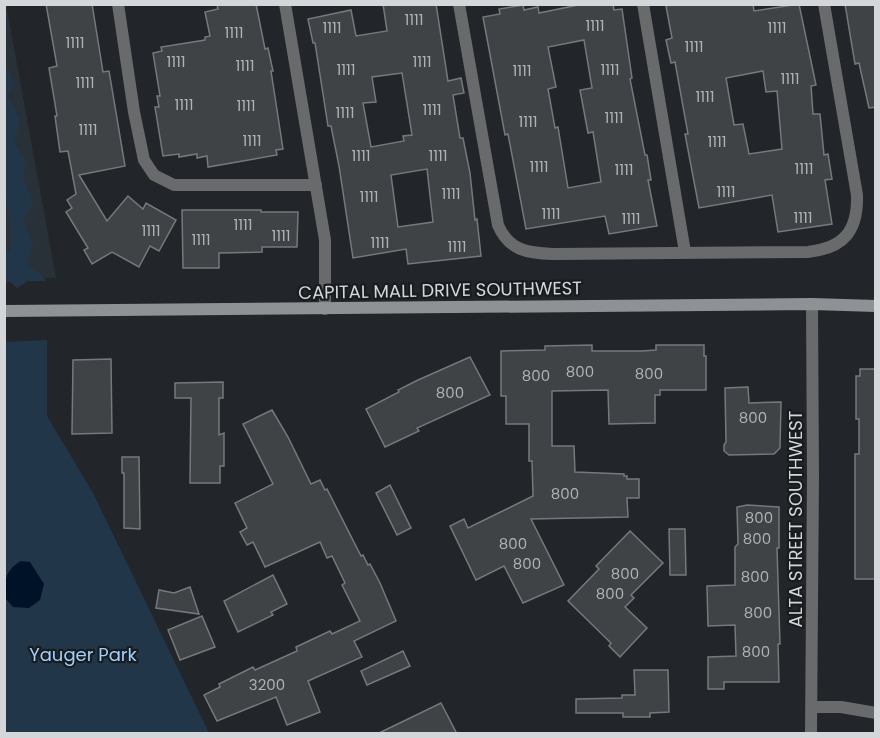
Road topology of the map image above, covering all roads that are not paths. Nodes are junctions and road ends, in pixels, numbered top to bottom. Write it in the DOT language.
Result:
graph roads {
  1 [pos="118,4"];
  2 [pos="285,4"];
  3 [pos="459,4"];
  4 [pos="643,4"];
  5 [pos="824,4"];
  6 [pos="316,185"];
  7 [pos="685,252"];
  8 [pos="812,304"];
  9 [pos="876,306"];
  10 [pos="325,309"];
  11 [pos="4,311"];
  12 [pos="812,707"];
  13 [pos="876,714"];
  14 [pos="811,734"];
  1 -- 6 [label="street"];
  2 -- 6 [label="street"];
  3 -- 7 [label="street"];
  4 -- 7 [label="street"];
  5 -- 7 [label="street"];
  6 -- 10 [label="street"];
  8 -- 9 [label="street, CAPITAL MALL DRIVE SOUTHWEST"];
  8 -- 10 [label="street, CAPITAL MALL DRIVE SOUTHWEST"];
  8 -- 12 [label="street, ALTA STREET SOUTHWEST"];
  10 -- 11 [label="street, CAPITAL MALL DRIVE SOUTHWEST"];
  12 -- 13 [label="street"];
  12 -- 14 [label="street, ALTA STREET SOUTHWEST"];
}
